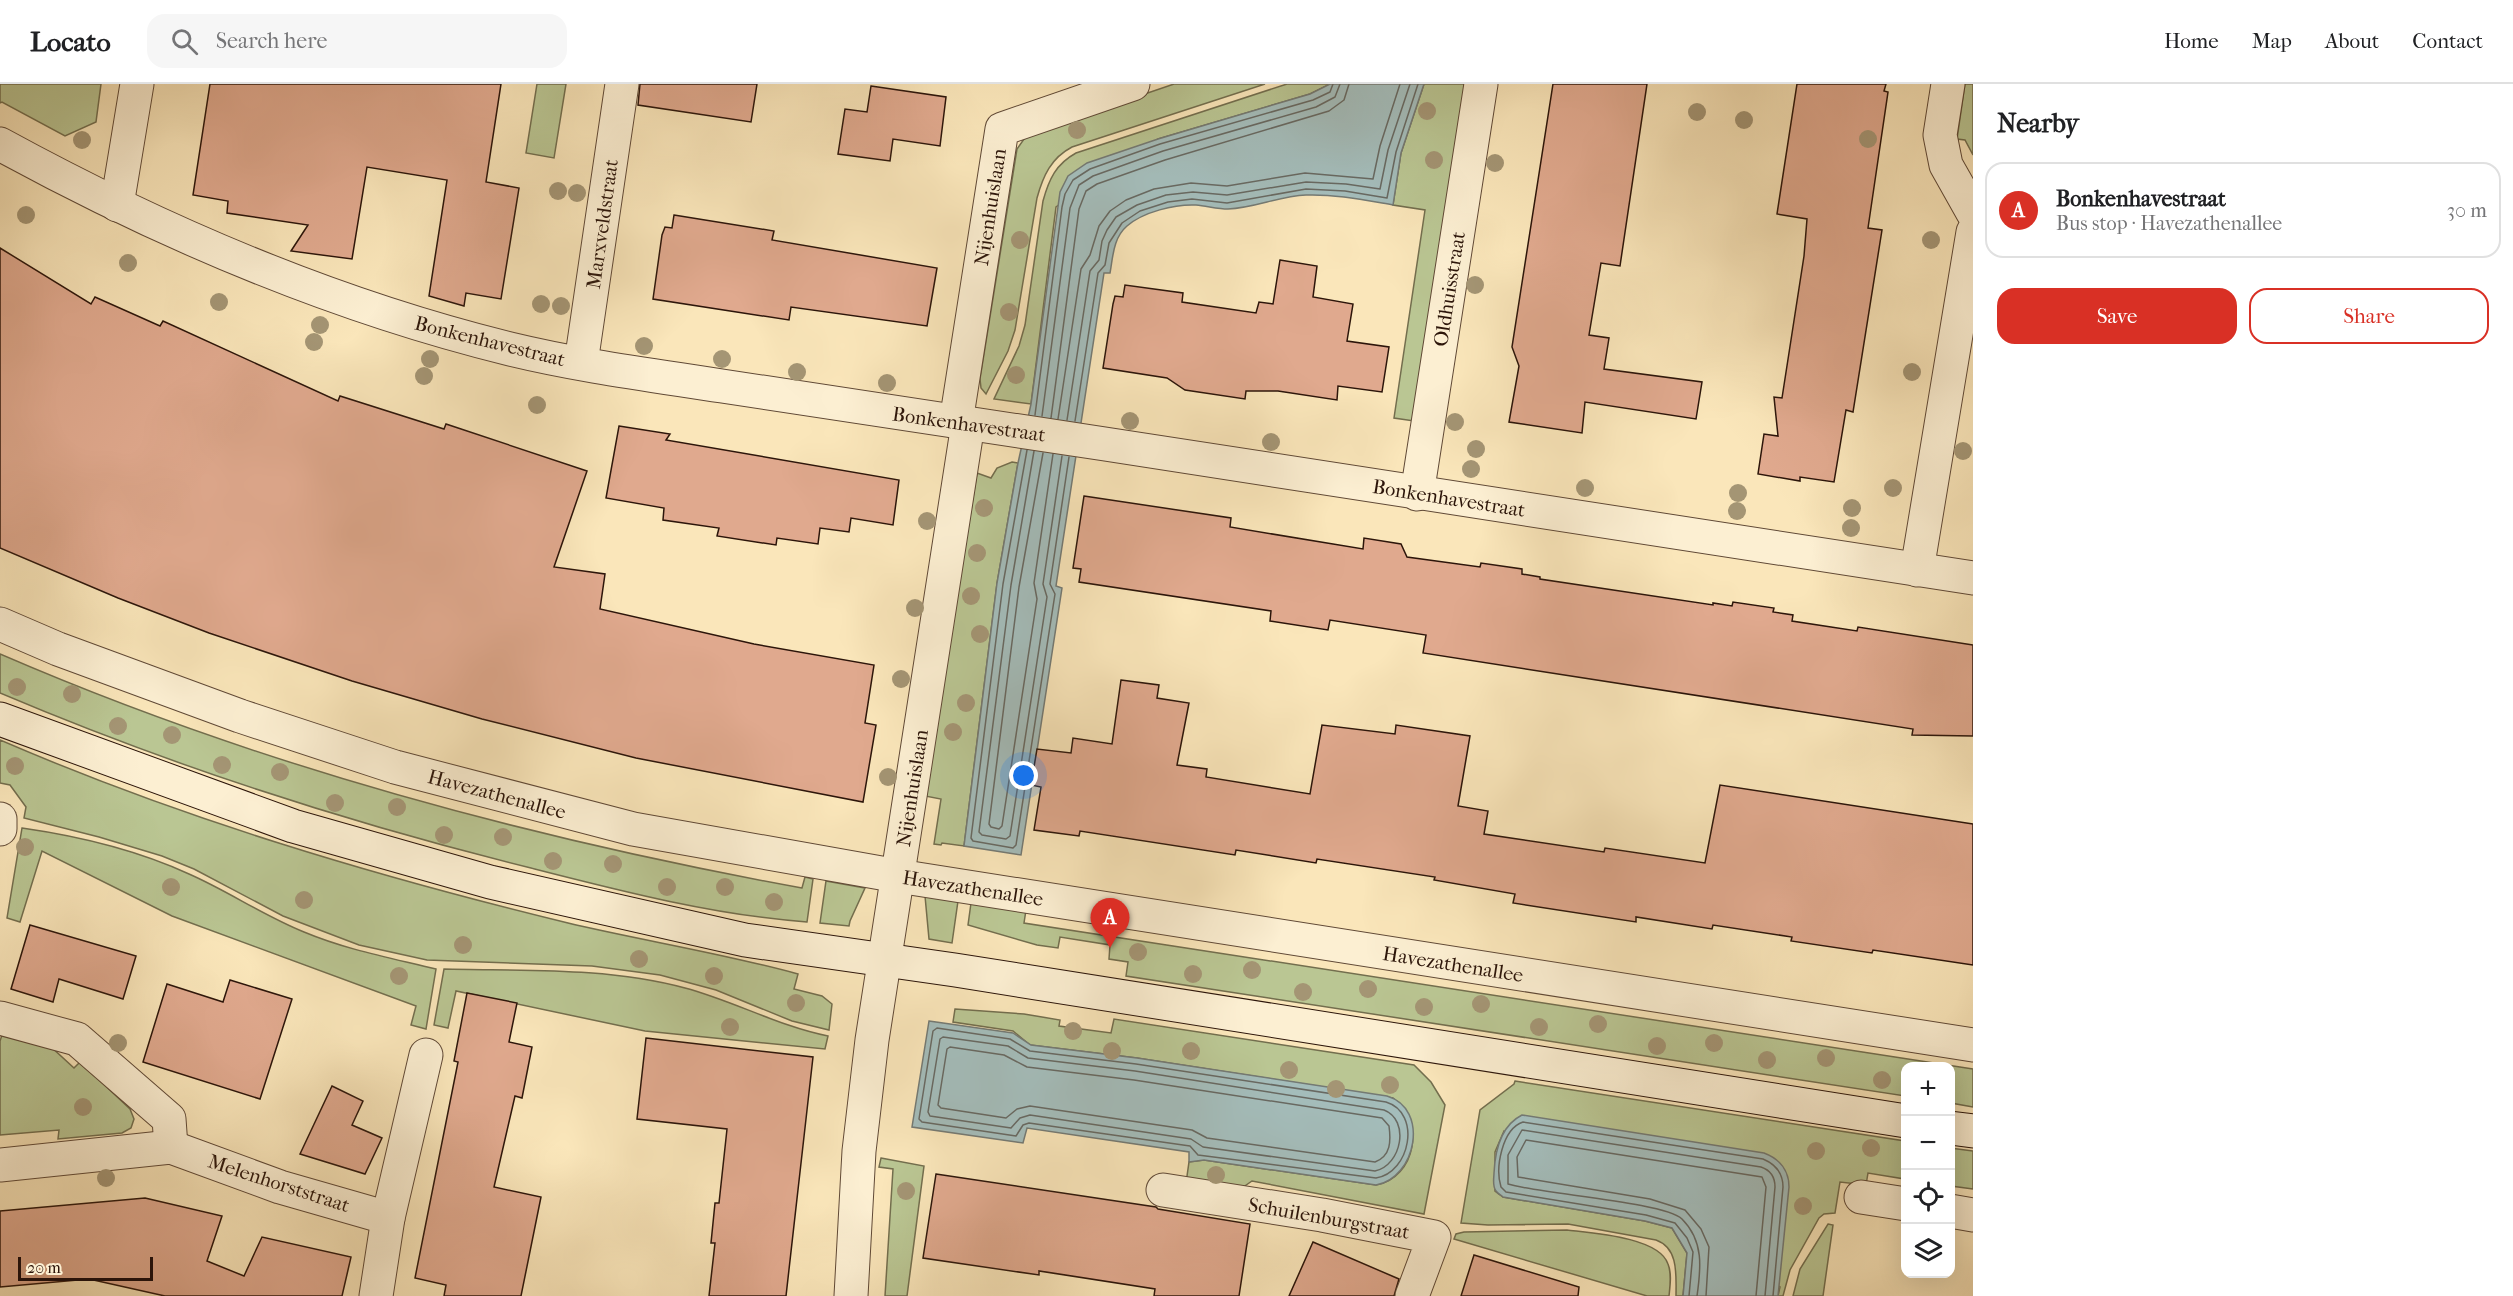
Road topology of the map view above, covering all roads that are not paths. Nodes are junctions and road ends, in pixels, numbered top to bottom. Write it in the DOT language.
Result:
graph roads {
  1 [pos="137,84"];
  2 [pos="622,84"];
  3 [pos="1133,84"];
  4 [pos="1480,84"];
  5 [pos="1948,84"];
  6 [pos="0,144"];
  7 [pos="117,205"];
  8 [pos="1973,213"];
  9 [pos="1973,232"];
  10 [pos="581,363"];
  11 [pos="973,425"];
  12 [pos="1418,494"];
  13 [pos="1917,570"];
  14 [pos="1973,578"];
  15 [pos="0,624"];
  16 [pos="0,719"];
  17 [pos="0,819"];
  18 [pos="0,829"];
  19 [pos="898,876"];
  20 [pos="885,961"];
  21 [pos="0,1018"];
  22 [pos="1973,1045"];
  23 [pos="426,1056"];
  24 [pos="1901,1119"];
  25 [pos="1955,1129"];
  26 [pos="1973,1131"];
  27 [pos="171,1147"];
  28 [pos="0,1165"];
  29 [pos="1163,1190"];
  30 [pos="1861,1197"];
  31 [pos="1901,1203"];
  32 [pos="1955,1212"];
  33 [pos="1973,1215"];
  34 [pos="388,1218"];
  35 [pos="376,1296"];
  36 [pos="851,1296"];
  37 [pos="1412,1296"];
  1 -- 7 [label="street"];
  2 -- 10 [label="street, Marxveldstraat"];
  3 -- 11 [label="street, Nijenhuislaan"];
  4 -- 12 [label="street, Oldhuisstraat"];
  5 -- 8 [label="street"];
  6 -- 7 [label="street, Bonkenhavestraat"];
  7 -- 10 [label="street, Bonkenhavestraat"];
  9 -- 13 [label="street"];
  10 -- 11 [label="street, Bonkenhavestraat"];
  11 -- 12 [label="street, Bonkenhavestraat"];
  11 -- 19 [label="street, Nijenhuislaan"];
  12 -- 13 [label="street, Bonkenhavestraat"];
  13 -- 14 [label="street, Bonkenhavestraat"];
  15 -- 19 [label="street, Havezathenallee"];
  16 -- 20 [label="street"];
  17 -- 18 [label="street"];
  19 -- 20 [label="street, Nijenhuislaan"];
  19 -- 22 [label="street, Havezathenallee"];
  20 -- 24 [label="street"];
  20 -- 36 [label="street, Nijenhuislaan"];
  21 -- 27 [label="street"];
  23 -- 34 [label="street"];
  25 -- 26 [label="street"];
  27 -- 28 [label="street, Melenhorststraat"];
  27 -- 34 [label="street, Melenhorststraat"];
  29 -- 37 [label="street, Schuilenburgstraat"];
  30 -- 31 [label="street"];
  32 -- 33 [label="street"];
  34 -- 35 [label="street"];
}
